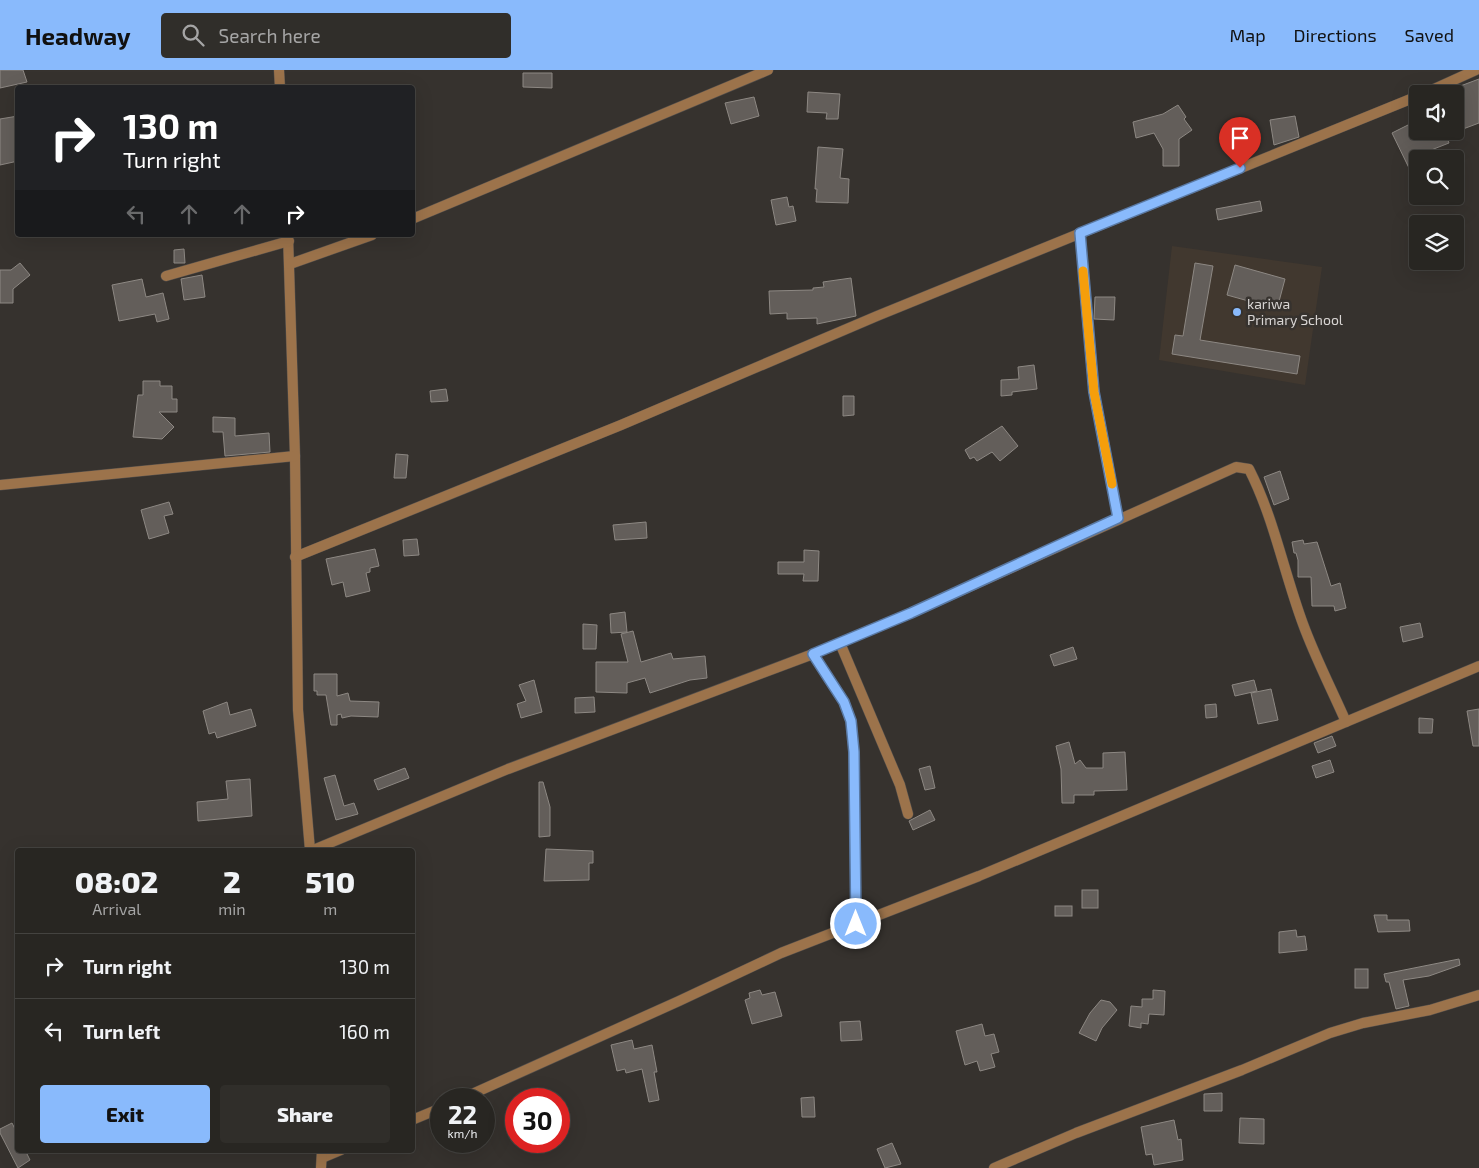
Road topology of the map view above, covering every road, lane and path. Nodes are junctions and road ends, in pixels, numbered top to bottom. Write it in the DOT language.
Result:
graph roads {
  1 [pos="278,70"];
  2 [pos="768,70"];
  3 [pos="1476,70"];
  4 [pos="280,85"];
  5 [pos="1443,85"];
  6 [pos="1409,100"];
  7 [pos="415,218"];
  8 [pos="1080,233"];
  9 [pos="366,237"];
  10 [pos="288,238"];
  11 [pos="290,264"];
  12 [pos="166,276"];
  13 [pos="295,456"];
  14 [pos="0,485"];
  15 [pos="1118,518"];
  16 [pos="295,557"];
  17 [pos="840,643"];
  18 [pos="813,654"];
  19 [pos="1479,666"];
  20 [pos="1346,722"];
  21 [pos="908,814"];
  22 [pos="311,848"];
  23 [pos="316,848"];
  24 [pos="856,924"];
  25 [pos="1479,995"];
  26 [pos="486,1088"];
  27 [pos="430,1113"];
  28 [pos="415,1119"];
  29 [pos="334,1153"];
  30 [pos="321,1159"];
  31 [pos="994,1168"];
  1 -- 4 [label="street"];
  2 -- 7 [label="street"];
  3 -- 5 [label="street"];
  6 -- 8 [label="street"];
  8 -- 15 [label="street"];
  8 -- 16 [label="street"];
  9 -- 11 [label="street"];
  10 -- 11 [label="street"];
  10 -- 12 [label="street"];
  11 -- 13 [label="street"];
  13 -- 14 [label="street"];
  13 -- 16 [label="street"];
  15 -- 17 [label="street"];
  15 -- 20 [label="street"];
  16 -- 22 [label="street"];
  17 -- 18 [label="street"];
  17 -- 21 [label="street"];
  18 -- 23 [label="street"];
  18 -- 24 [label="street"];
  19 -- 20 [label="street"];
  20 -- 24 [label="street"];
  24 -- 26 [label="street"];
  25 -- 31 [label="street"];
  27 -- 28 [label="street"];
  29 -- 30 [label="street"];
}
